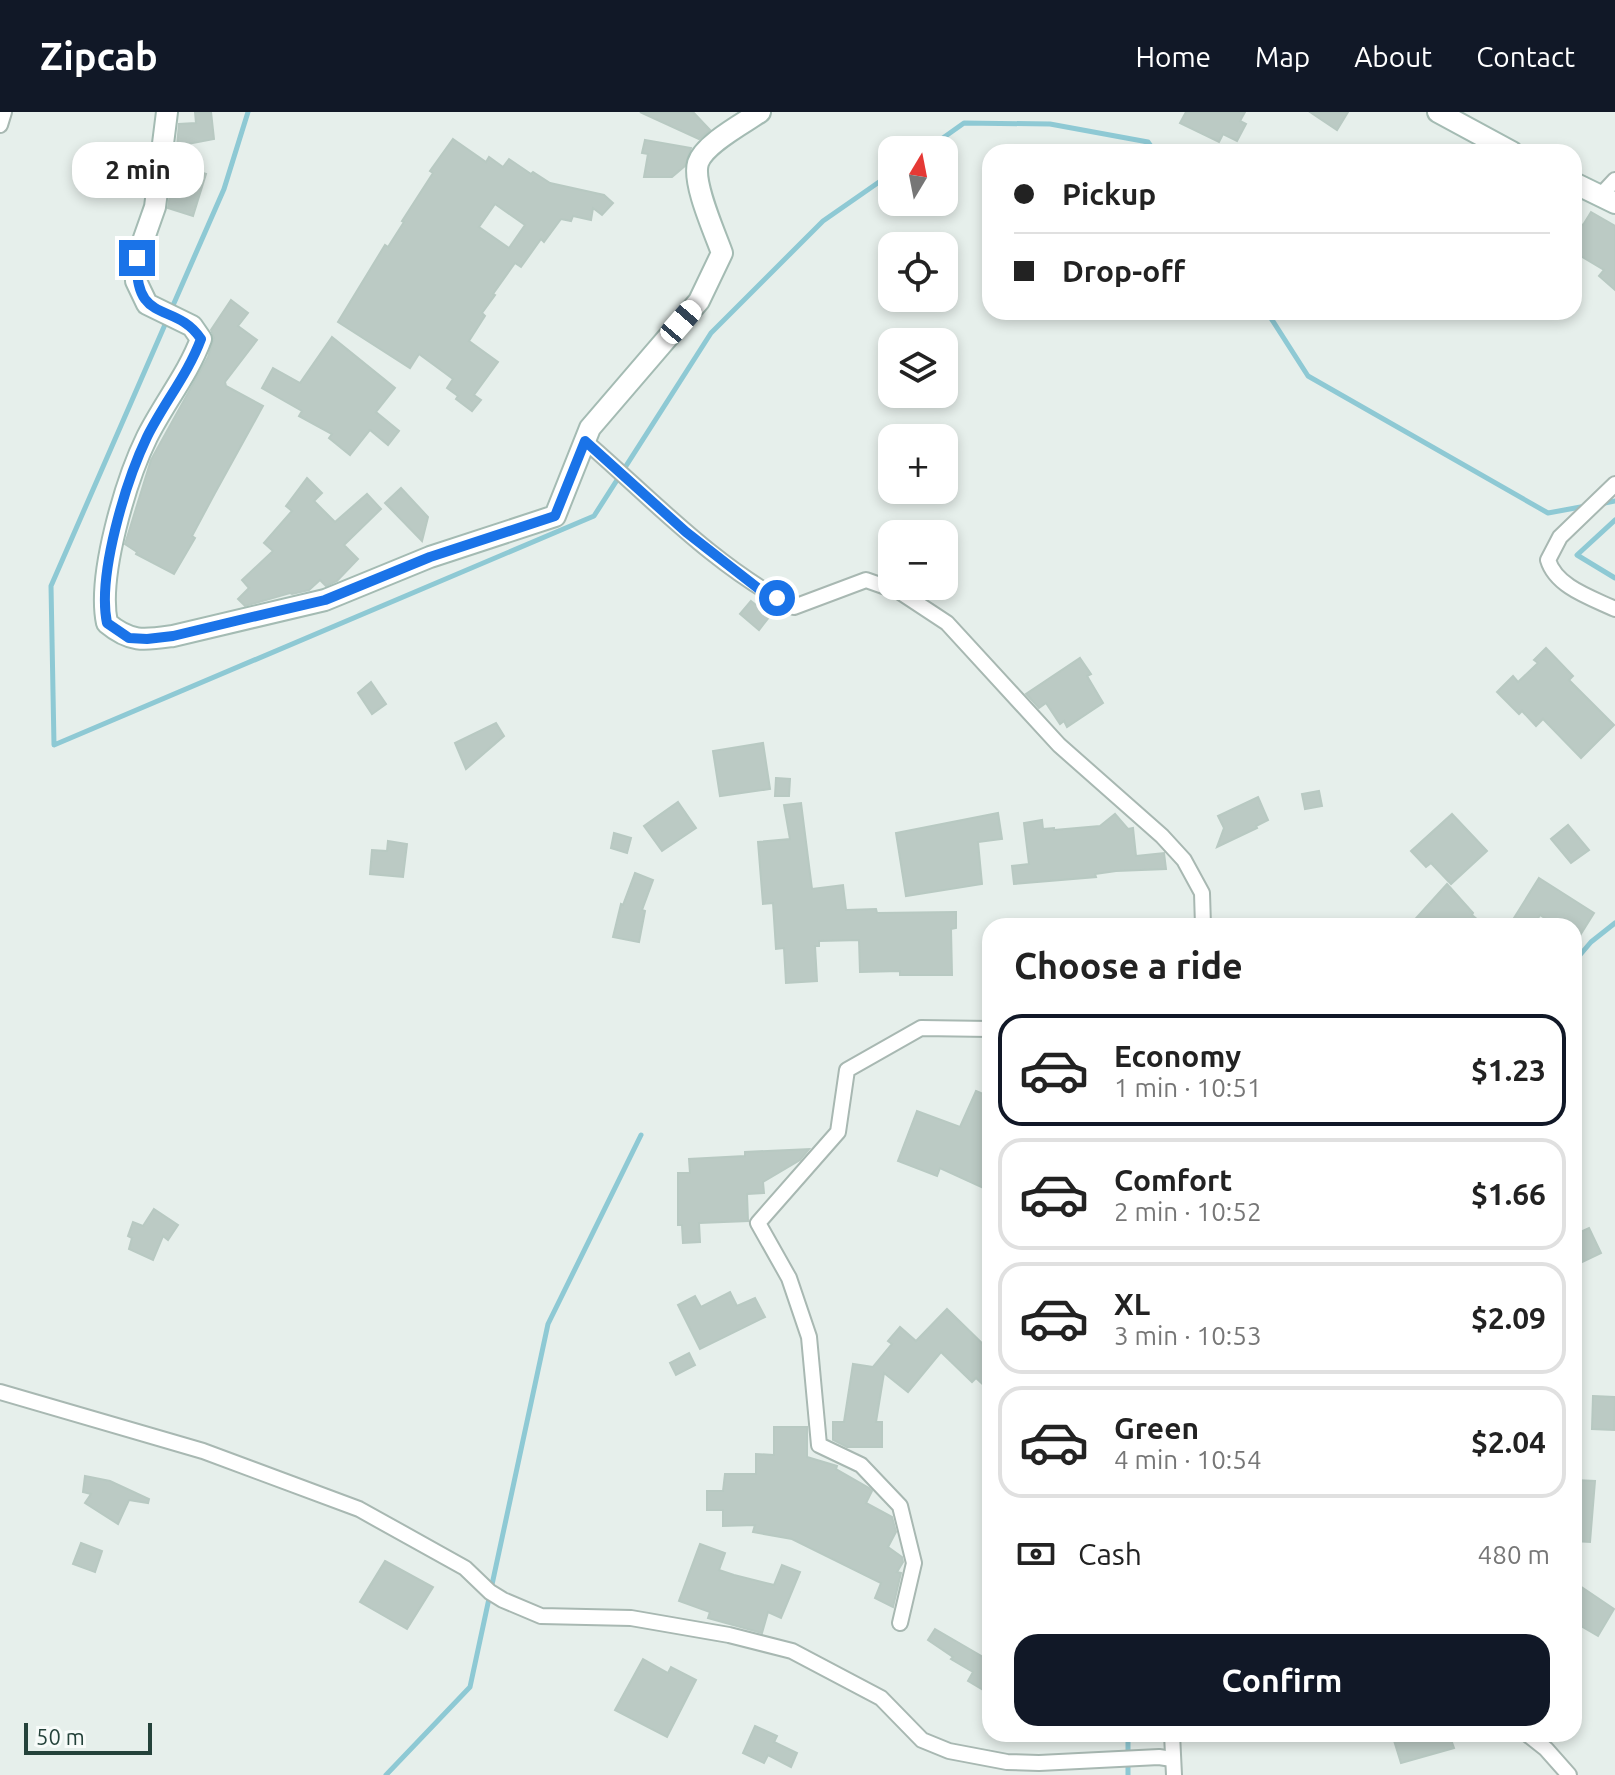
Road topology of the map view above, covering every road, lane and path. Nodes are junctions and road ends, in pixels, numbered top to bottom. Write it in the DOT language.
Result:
graph roads {
  1 [pos="4,112"];
  2 [pos="167,112"];
  3 [pos="760,112"];
  4 [pos="1438,112"];
  5 [pos="0,125"];
  6 [pos="1497,144"];
  7 [pos="1615,180"];
  8 [pos="1582,187"];
  9 [pos="1608,199"];
  10 [pos="585,441"];
  11 [pos="1614,484"];
  12 [pos="1615,609"];
  13 [pos="1203,918"];
  14 [pos="982,1029"];
  15 [pos="0,1392"];
  16 [pos="900,1623"];
  17 [pos="1172,1742"];
  18 [pos="1537,1742"];
  19 [pos="1172,1759"];
  20 [pos="1174,1775"];
  21 [pos="1569,1775"];
  1 -- 5 [label="street"];
  2 -- 10 [label="street"];
  3 -- 10 [label="street"];
  4 -- 6 [label="street"];
  7 -- 9 [label="street"];
  8 -- 9 [label="street"];
  10 -- 13 [label="street"];
  11 -- 12 [label="street"];
  14 -- 16 [label="street"];
  15 -- 19 [label="street"];
  17 -- 19 [label="street"];
  18 -- 21 [label="street"];
  19 -- 20 [label="street"];
}
